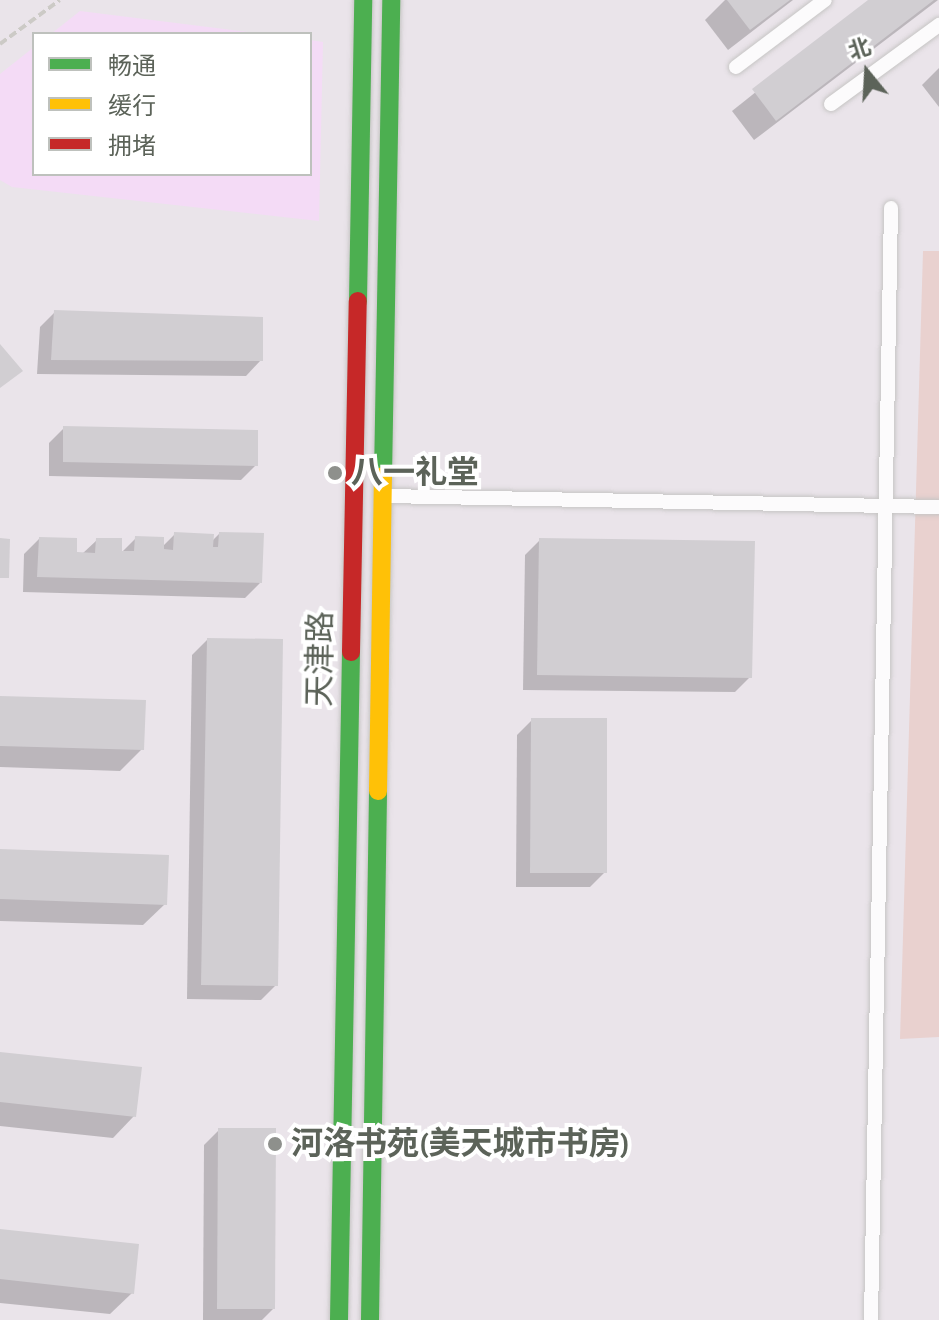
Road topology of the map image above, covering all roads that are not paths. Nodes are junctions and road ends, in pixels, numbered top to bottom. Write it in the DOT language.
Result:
graph roads {
  1 [pos="363,0"];
  2 [pos="391,0"];
  3 [pos="825,0"];
  4 [pos="939,25"];
  5 [pos="736,67"];
  6 [pos="831,104"];
  7 [pos="891,208"];
  8 [pos="354,495"];
  9 [pos="383,496"];
  10 [pos="886,506"];
  11 [pos="939,507"];
  12 [pos="339,1320"];
  13 [pos="370,1320"];
  14 [pos="871,1320"];
  1 -- 8 [label="main road, 天津路"];
  2 -- 9 [label="main road, 天津路"];
  3 -- 5 [label="lane"];
  4 -- 6 [label="lane"];
  7 -- 10 [label="lane"];
  8 -- 9 [label="lane"];
  8 -- 12 [label="main road, 天津路"];
  9 -- 10 [label="lane"];
  9 -- 13 [label="main road, 天津路"];
  10 -- 11 [label="lane"];
  10 -- 14 [label="lane"];
}
